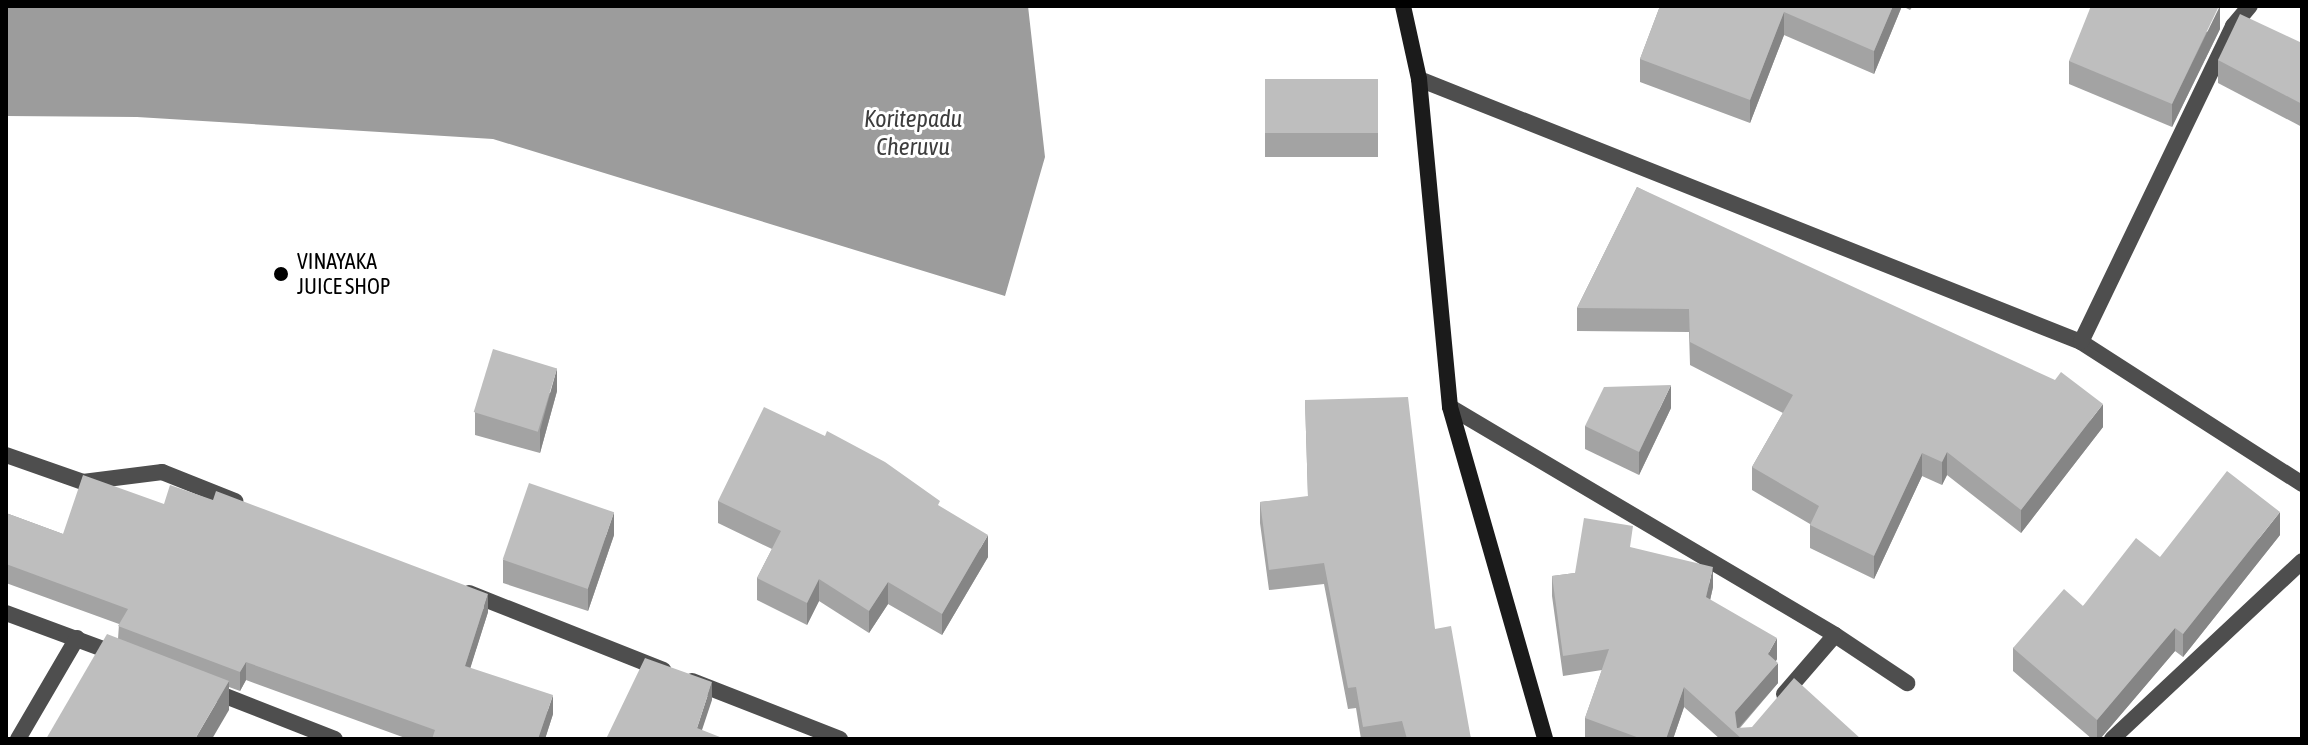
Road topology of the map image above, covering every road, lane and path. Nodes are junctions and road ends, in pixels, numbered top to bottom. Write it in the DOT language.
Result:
graph roads {
  1 [pos="1403,6"];
  2 [pos="2250,6"];
  3 [pos="1419,79"];
  4 [pos="2081,342"];
  5 [pos="1450,407"];
  6 [pos="6,455"];
  7 [pos="2302,484"];
  8 [pos="250,507"];
  9 [pos="2302,561"];
  10 [pos="457,588"];
  11 [pos="6,613"];
  12 [pos="1835,635"];
  13 [pos="77,638"];
  14 [pos="134,660"];
  15 [pos="192,683"];
  16 [pos="1907,683"];
  17 [pos="1774,704"];
  18 [pos="18,739"];
  19 [pos="335,739"];
  20 [pos="840,739"];
  21 [pos="1545,739"];
  22 [pos="2112,739"];
  1 -- 3 [label="street"];
  2 -- 4 [label="street"];
  3 -- 4 [label="street"];
  3 -- 5 [label="street"];
  4 -- 7 [label="street"];
  5 -- 12 [label="street"];
  5 -- 21 [label="street"];
  6 -- 8 [label="street"];
  9 -- 22 [label="street"];
  10 -- 20 [label="street"];
  11 -- 13 [label="street"];
  12 -- 16 [label="street"];
  12 -- 17 [label="street"];
  13 -- 14 [label="street"];
  13 -- 18 [label="street"];
  15 -- 19 [label="street"];
}
